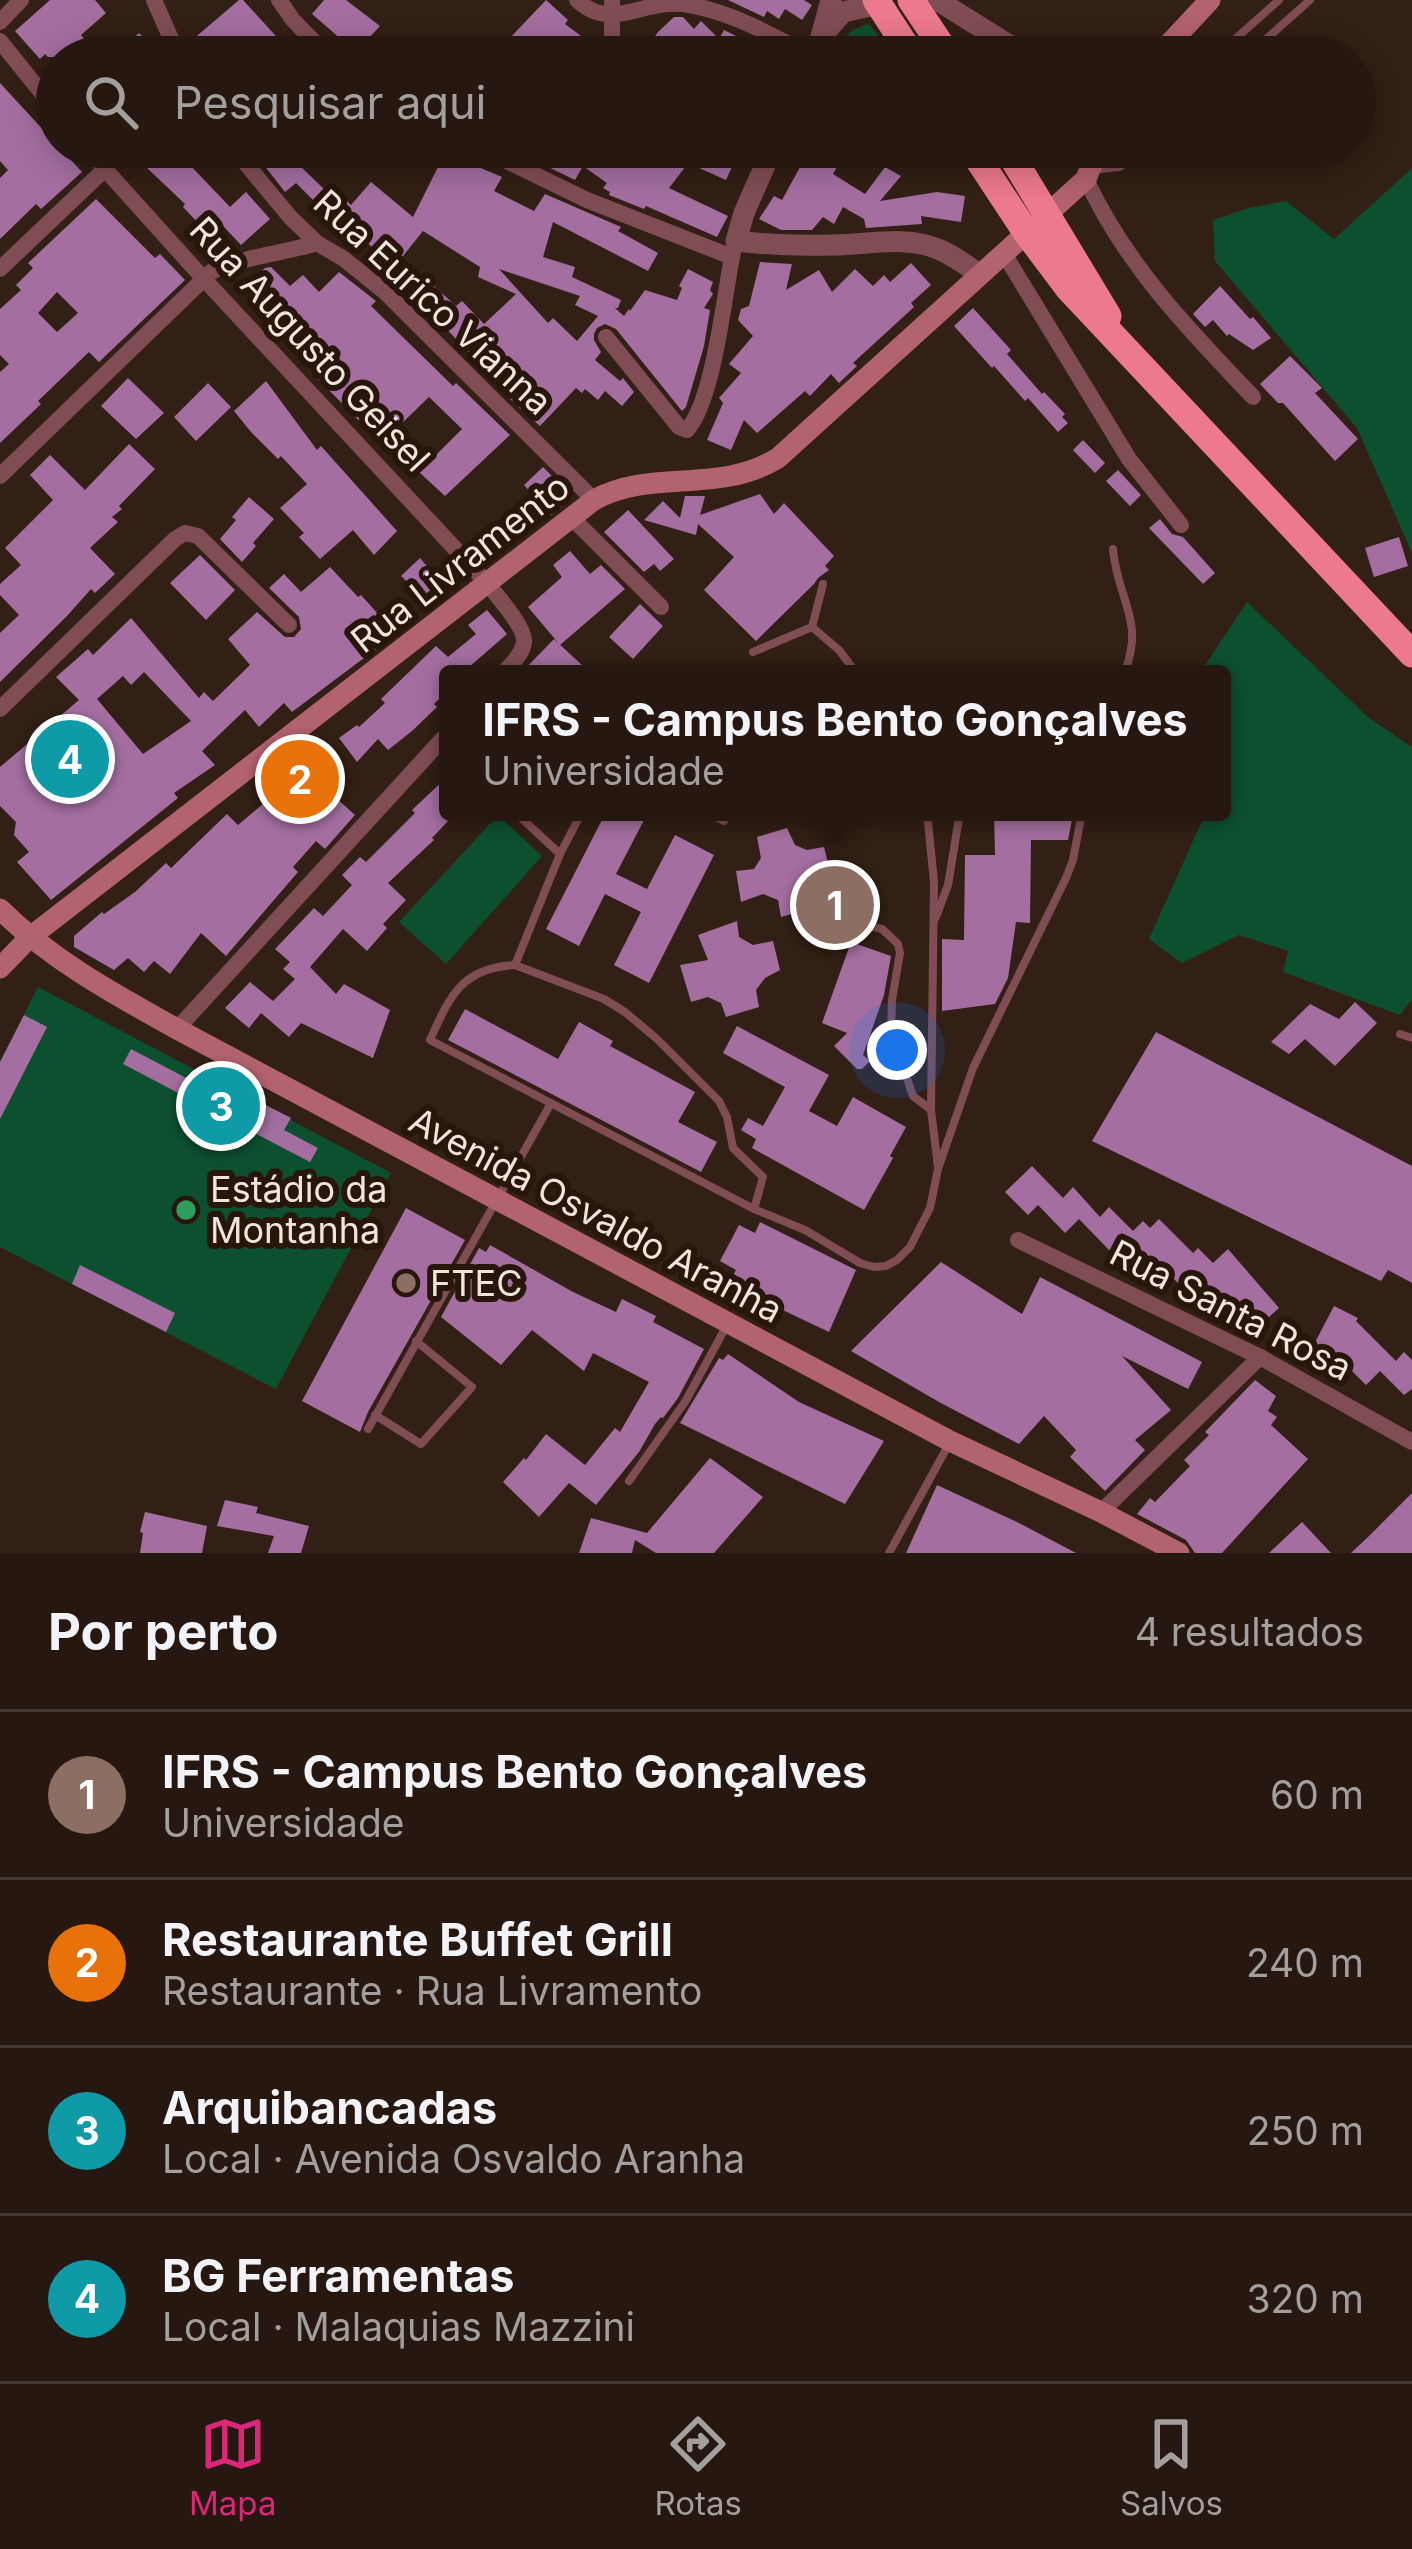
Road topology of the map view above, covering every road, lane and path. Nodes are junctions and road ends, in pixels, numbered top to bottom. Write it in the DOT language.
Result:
graph roads {
  1 [pos="21,0"];
  2 [pos="154,0"];
  3 [pos="279,0"];
  4 [pos="577,0"];
  5 [pos="832,0"];
  6 [pos="911,0"];
  7 [pos="937,0"];
  8 [pos="1210,0"];
  9 [pos="1279,0"];
  10 [pos="1310,0"];
  11 [pos="878,2"];
  12 [pos="613,7"];
  13 [pos="0,22"];
  14 [pos="170,36"];
  15 [pos="309,36"];
  16 [pos="780,36"];
  17 [pos="820,36"];
  18 [pos="826,36"];
  19 [pos="900,36"];
  20 [pos="935,36"];
  21 [pos="994,36"];
  22 [pos="1177,36"];
  23 [pos="1238,36"];
  24 [pos="1270,36"];
  25 [pos="0,41"];
  26 [pos="36,86"];
  27 [pos="249,168"];
  28 [pos="521,168"];
  29 [pos="764,168"];
  30 [pos="984,168"];
  31 [pos="1018,168"];
  32 [pos="1089,168"];
  33 [pos="1097,168"];
  34 [pos="104,170"];
  35 [pos="317,243"];
  36 [pos="1007,248"];
  37 [pos="734,249"];
  38 [pos="0,269"];
  39 [pos="980,274"];
  40 [pos="203,278"];
  41 [pos="606,337"];
  42 [pos="1128,352"];
  43 [pos="1253,397"];
  44 [pos="0,476"];
  45 [pos="594,500"];
  46 [pos="572,518"];
  47 [pos="1180,525"];
  48 [pos="1113,549"];
  49 [pos="488,584"];
  50 [pos="823,584"];
  51 [pos="661,607"];
  52 [pos="289,625"];
  53 [pos="812,627"];
  54 [pos="753,652"];
  55 [pos="1412,654"];
  56 [pos="510,665"];
  57 [pos="850,665"];
  58 [pos="1127,665"];
  59 [pos="0,709"];
  60 [pos="439,743"];
  61 [pos="526,821"];
  62 [pos="577,821"];
  63 [pos="928,821"];
  64 [pos="959,821"];
  65 [pos="1080,821"];
  66 [pos="560,854"];
  67 [pos="0,909"];
  68 [pos="852,922"];
  69 [pos="932,930"];
  70 [pos="29,938"];
  71 [pos="515,965"];
  72 [pos="0,968"];
  73 [pos="177,1029"];
  74 [pos="1400,1034"];
  75 [pos="1412,1038"];
  76 [pos="550,1105"];
  77 [pos="931,1110"];
  78 [pos="938,1168"];
  79 [pos="497,1201"];
  80 [pos="754,1209"];
  81 [pos="1018,1240"];
  82 [pos="729,1322"];
  83 [pos="416,1342"];
  84 [pos="1260,1358"];
  85 [pos="375,1415"];
  86 [pos="368,1429"];
  87 [pos="950,1441"];
  88 [pos="1412,1442"];
  89 [pos="629,1481"];
  90 [pos="1106,1515"];
  91 [pos="889,1553"];
  92 [pos="1140,1553"];
  93 [pos="1178,1553"];
  1 -- 13 [label="street"];
  2 -- 14 [label="street"];
  3 -- 15 [label="street"];
  4 -- 12 [label="street"];
  5 -- 17 [label="street"];
  6 -- 20 [label="highway"];
  7 -- 21 [label="street"];
  8 -- 22 [label="main road"];
  9 -- 23 [label="lane"];
  10 -- 24 [label="lane"];
  11 -- 18 [label="street"];
  11 -- 19 [label="highway"];
  12 -- 16 [label="street"];
  25 -- 26 [label="street"];
  27 -- 35 [label="street, Rua Eurico Vianna"];
  28 -- 37 [label="street"];
  29 -- 37 [label="street"];
  30 -- 42 [label="highway"];
  31 -- 42 [label="highway"];
  32 -- 36 [label="main road, Rua Livramento"];
  33 -- 43 [label="street"];
  34 -- 38 [label="street"];
  34 -- 40 [label="street, Rua Augusto Geisel"];
  35 -- 40 [label="street"];
  35 -- 45 [label="street, Rua Eurico Vianna"];
  36 -- 39 [label="main road, Rua Livramento"];
  36 -- 47 [label="street"];
  37 -- 39 [label="street"];
  37 -- 41 [label="street"];
  39 -- 45 [label="main road, Rua Livramento"];
  40 -- 44 [label="street"];
  40 -- 49 [label="street, Rua Augusto Geisel"];
  42 -- 55 [label="highway"];
  45 -- 46 [label="main road, Rua Livramento"];
  46 -- 49 [label="main road, Rua Livramento"];
  46 -- 51 [label="street"];
  48 -- 58 [label="lane"];
  49 -- 56 [label="street, Rua Augusto Geisel"];
  49 -- 70 [label="main road, Rua Livramento"];
  50 -- 53 [label="lane"];
  52 -- 59 [label="street"];
  53 -- 54 [label="lane"];
  53 -- 57 [label="lane"];
  60 -- 73 [label="street"];
  61 -- 66 [label="lane"];
  62 -- 66 [label="lane"];
  63 -- 69 [label="lane"];
  64 -- 69 [label="lane"];
  65 -- 78 [label="lane"];
  66 -- 71 [label="lane"];
  67 -- 70 [label="main road, Avenida Osvaldo Aranha"];
  68 -- 77 [label="lane"];
  69 -- 77 [label="lane"];
  70 -- 72 [label="main road, Rua Livramento"];
  70 -- 73 [label="main road, Avenida Osvaldo Aranha"];
  71 -- 76 [label="lane"];
  71 -- 80 [label="lane"];
  73 -- 79 [label="main road, Avenida Osvaldo Aranha"];
  74 -- 75 [label="lane"];
  76 -- 79 [label="lane"];
  76 -- 80 [label="lane"];
  77 -- 78 [label="lane"];
  78 -- 80 [label="lane"];
  79 -- 82 [label="main road, Avenida Osvaldo Aranha"];
  79 -- 83 [label="lane"];
  81 -- 84 [label="street, Rua Santa Rosa"];
  82 -- 87 [label="main road, Avenida Osvaldo Aranha"];
  82 -- 89 [label="lane"];
  83 -- 85 [label="lane"];
  83 -- 85 [label="lane"];
  84 -- 88 [label="street, Rua Santa Rosa"];
  84 -- 90 [label="street"];
  85 -- 86 [label="lane"];
  87 -- 90 [label="main road, Avenida Osvaldo Aranha"];
  87 -- 91 [label="lane"];
  90 -- 92 [label="main road"];
  90 -- 93 [label="main road, Avenida Osvaldo Aranha"];
}
